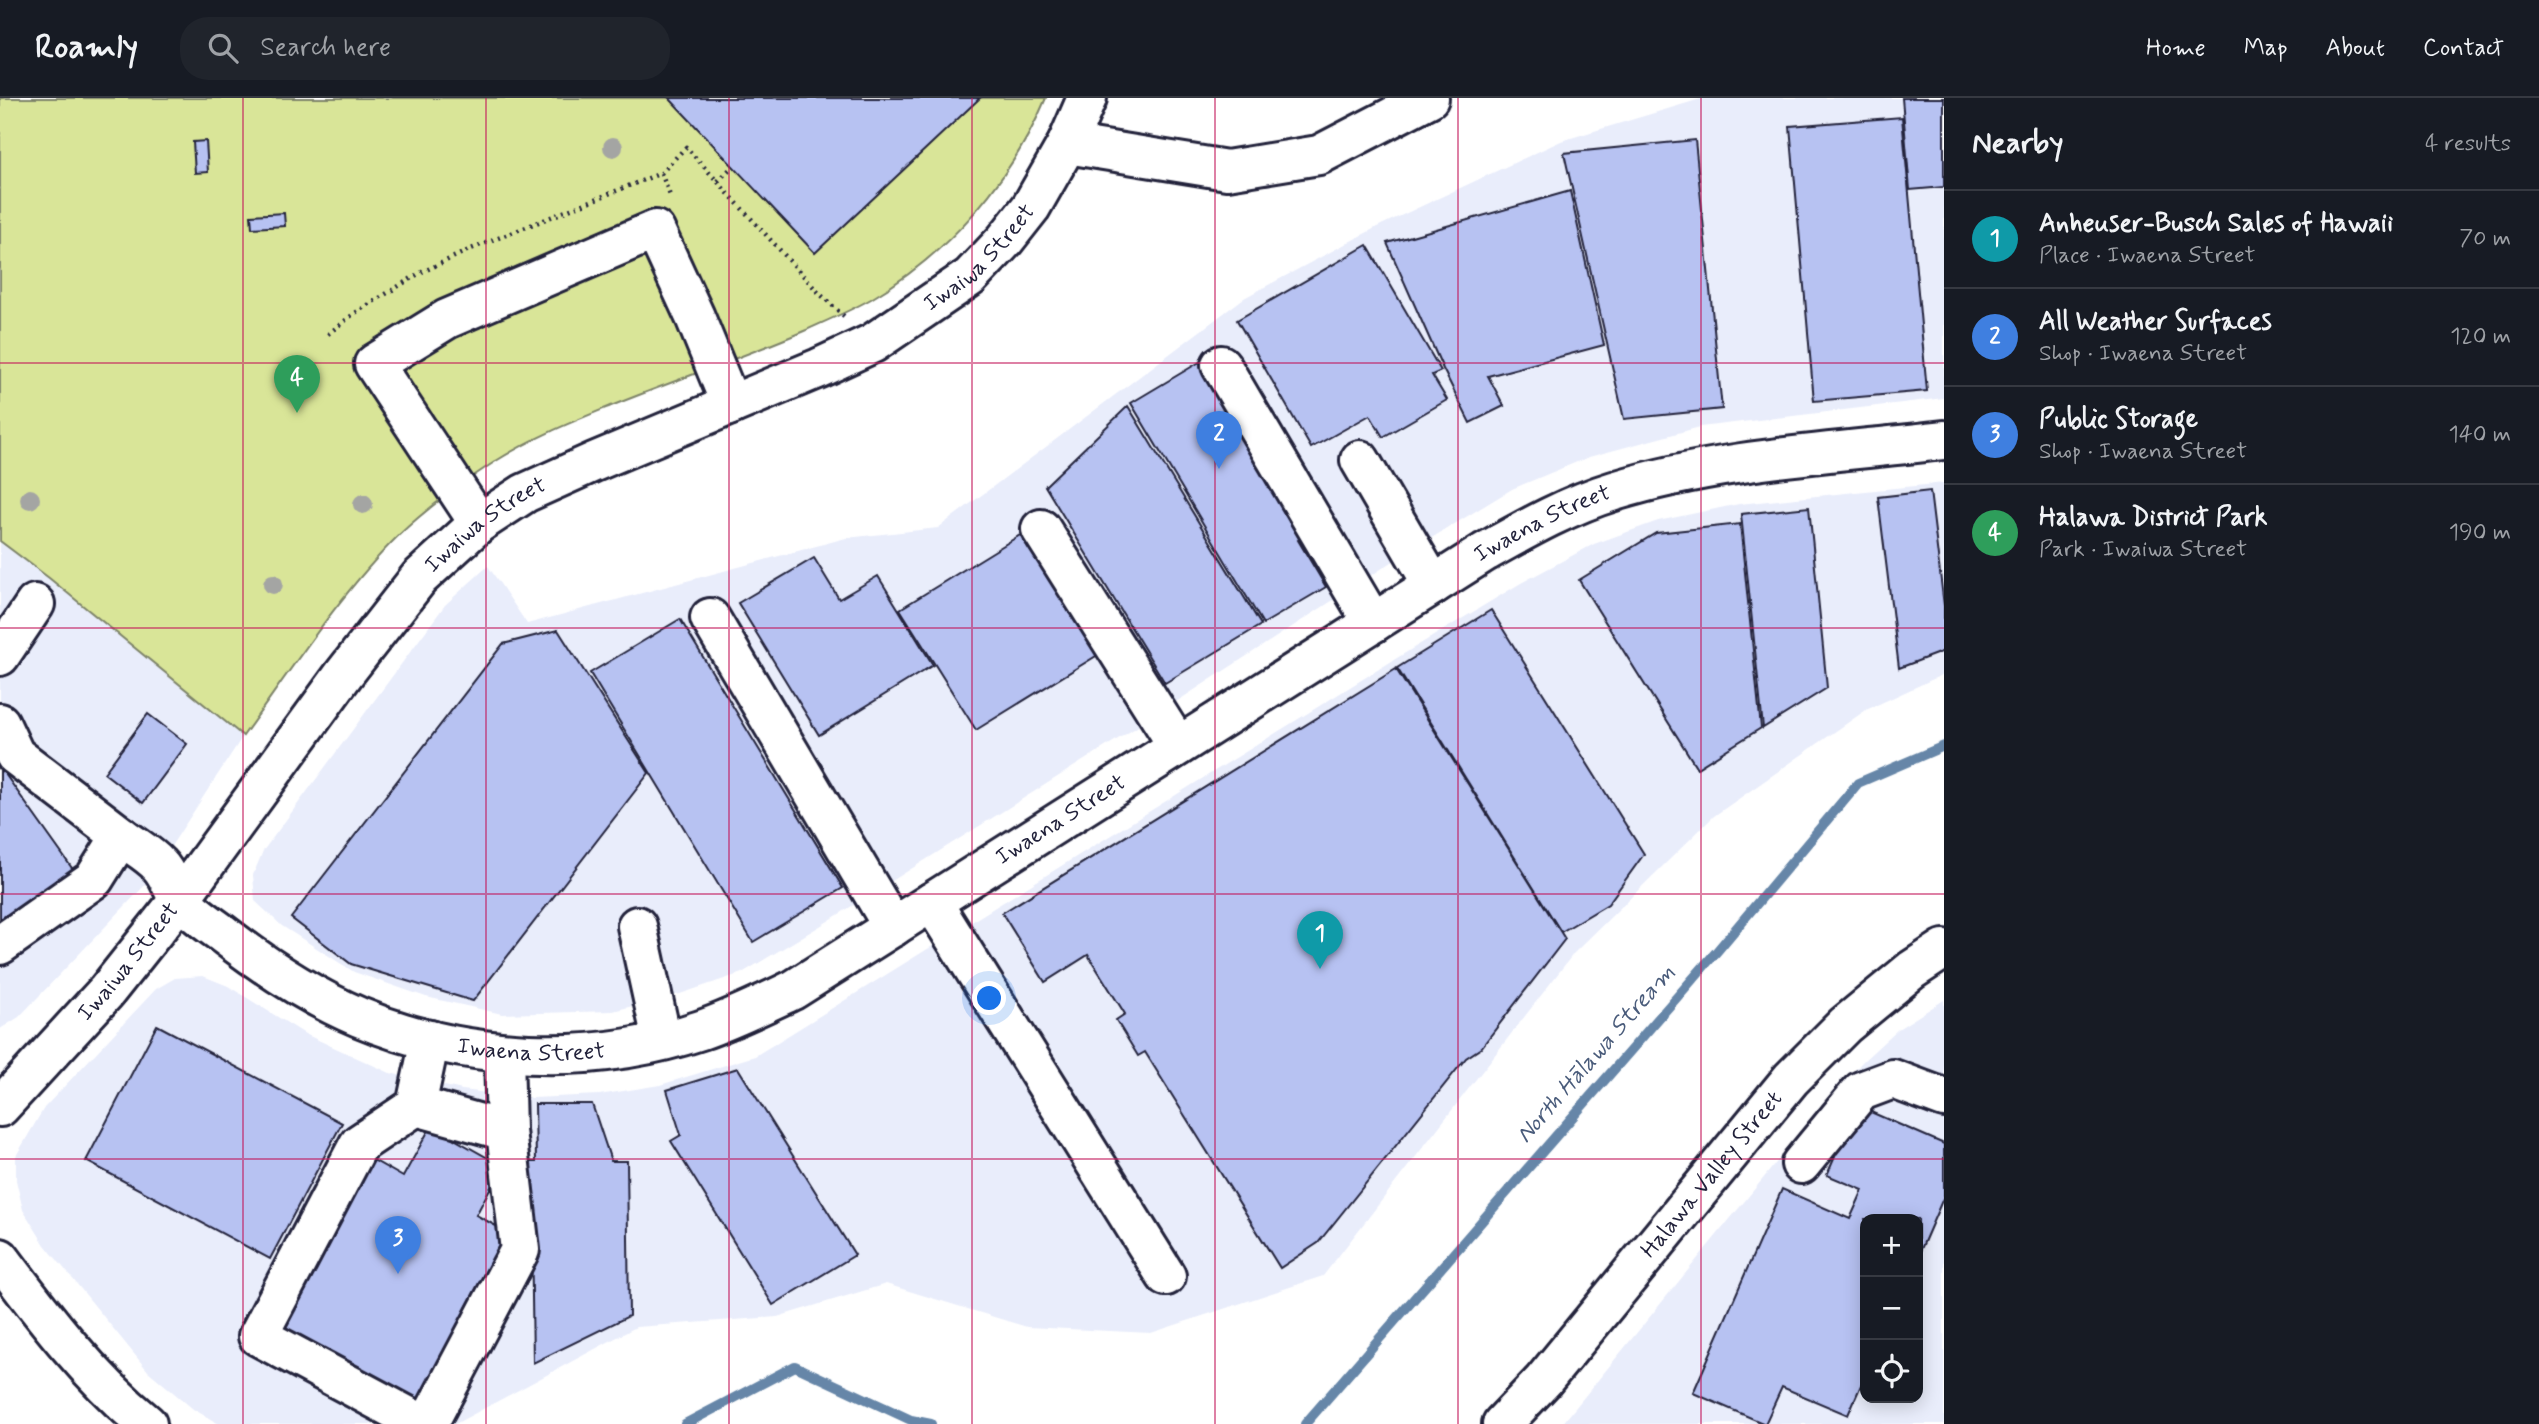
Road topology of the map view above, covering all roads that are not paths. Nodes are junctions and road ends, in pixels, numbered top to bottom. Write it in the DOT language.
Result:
graph roads {
  1 [pos="1087,98"];
  2 [pos="1429,98"];
  3 [pos="1067,144"];
  4 [pos="1221,365"];
  5 [pos="731,405"];
  6 [pos="1944,440"];
  7 [pos="1360,460"];
  8 [pos="479,523"];
  9 [pos="1041,528"];
  10 [pos="1433,585"];
  11 [pos="35,604"];
  12 [pos="710,618"];
  13 [pos="1373,623"];
  14 [pos="0,656"];
  15 [pos="0,723"];
  16 [pos="1178,747"];
  17 [pos="121,836"];
  18 [pos="180,899"];
  19 [pos="932,902"];
  20 [pos="637,926"];
  21 [pos="893,927"];
  22 [pos="0,945"];
  23 [pos="1944,948"];
  24 [pos="430,1040"];
  25 [pos="662,1040"];
  26 [pos="504,1053"];
  27 [pos="16,1073"];
  28 [pos="1944,1097"];
  29 [pos="416,1106"];
  30 [pos="0,1107"];
  31 [pos="506,1131"];
  32 [pos="1801,1164"];
  33 [pos="0,1258"];
  34 [pos="1166,1276"];
  35 [pos="147,1424"];
  36 [pos="422,1424"];
  37 [pos="428,1424"];
  38 [pos="1502,1424"];
  1 -- 3 [label="street, Iwaiwa Street"];
  2 -- 3 [label="street"];
  3 -- 5 [label="street, Iwaiwa Street"];
  4 -- 13 [label="street"];
  5 -- 8 [label="street, Iwaiwa Street"];
  5 -- 8 [label="street"];
  6 -- 10 [label="street, Iwaena Street"];
  7 -- 10 [label="street"];
  8 -- 18 [label="street, Iwaiwa Street"];
  9 -- 16 [label="street"];
  10 -- 13 [label="street, Iwaena Street"];
  11 -- 14 [label="street"];
  12 -- 21 [label="street"];
  13 -- 16 [label="street, Iwaena Street"];
  15 -- 17 [label="street, Iwaena Street"];
  16 -- 19 [label="street, Iwaena Street"];
  17 -- 18 [label="street, Iwaena Street"];
  17 -- 22 [label="street"];
  18 -- 24 [label="street, Iwaena Street"];
  18 -- 27 [label="street, Iwaiwa Street"];
  19 -- 21 [label="street, Iwaena Street"];
  19 -- 34 [label="street"];
  20 -- 25 [label="street"];
  21 -- 25 [label="street, Iwaena Street"];
  23 -- 38 [label="street, Halawa Valley Street"];
  24 -- 26 [label="street, Iwaena Street"];
  24 -- 29 [label="street"];
  25 -- 26 [label="street, Iwaena Street"];
  26 -- 31 [label="street"];
  27 -- 30 [label="street, Iwaiwa Street"];
  28 -- 32 [label="street"];
  29 -- 31 [label="street"];
  29 -- 36 [label="street"];
  31 -- 37 [label="street"];
  33 -- 35 [label="street"];
}
